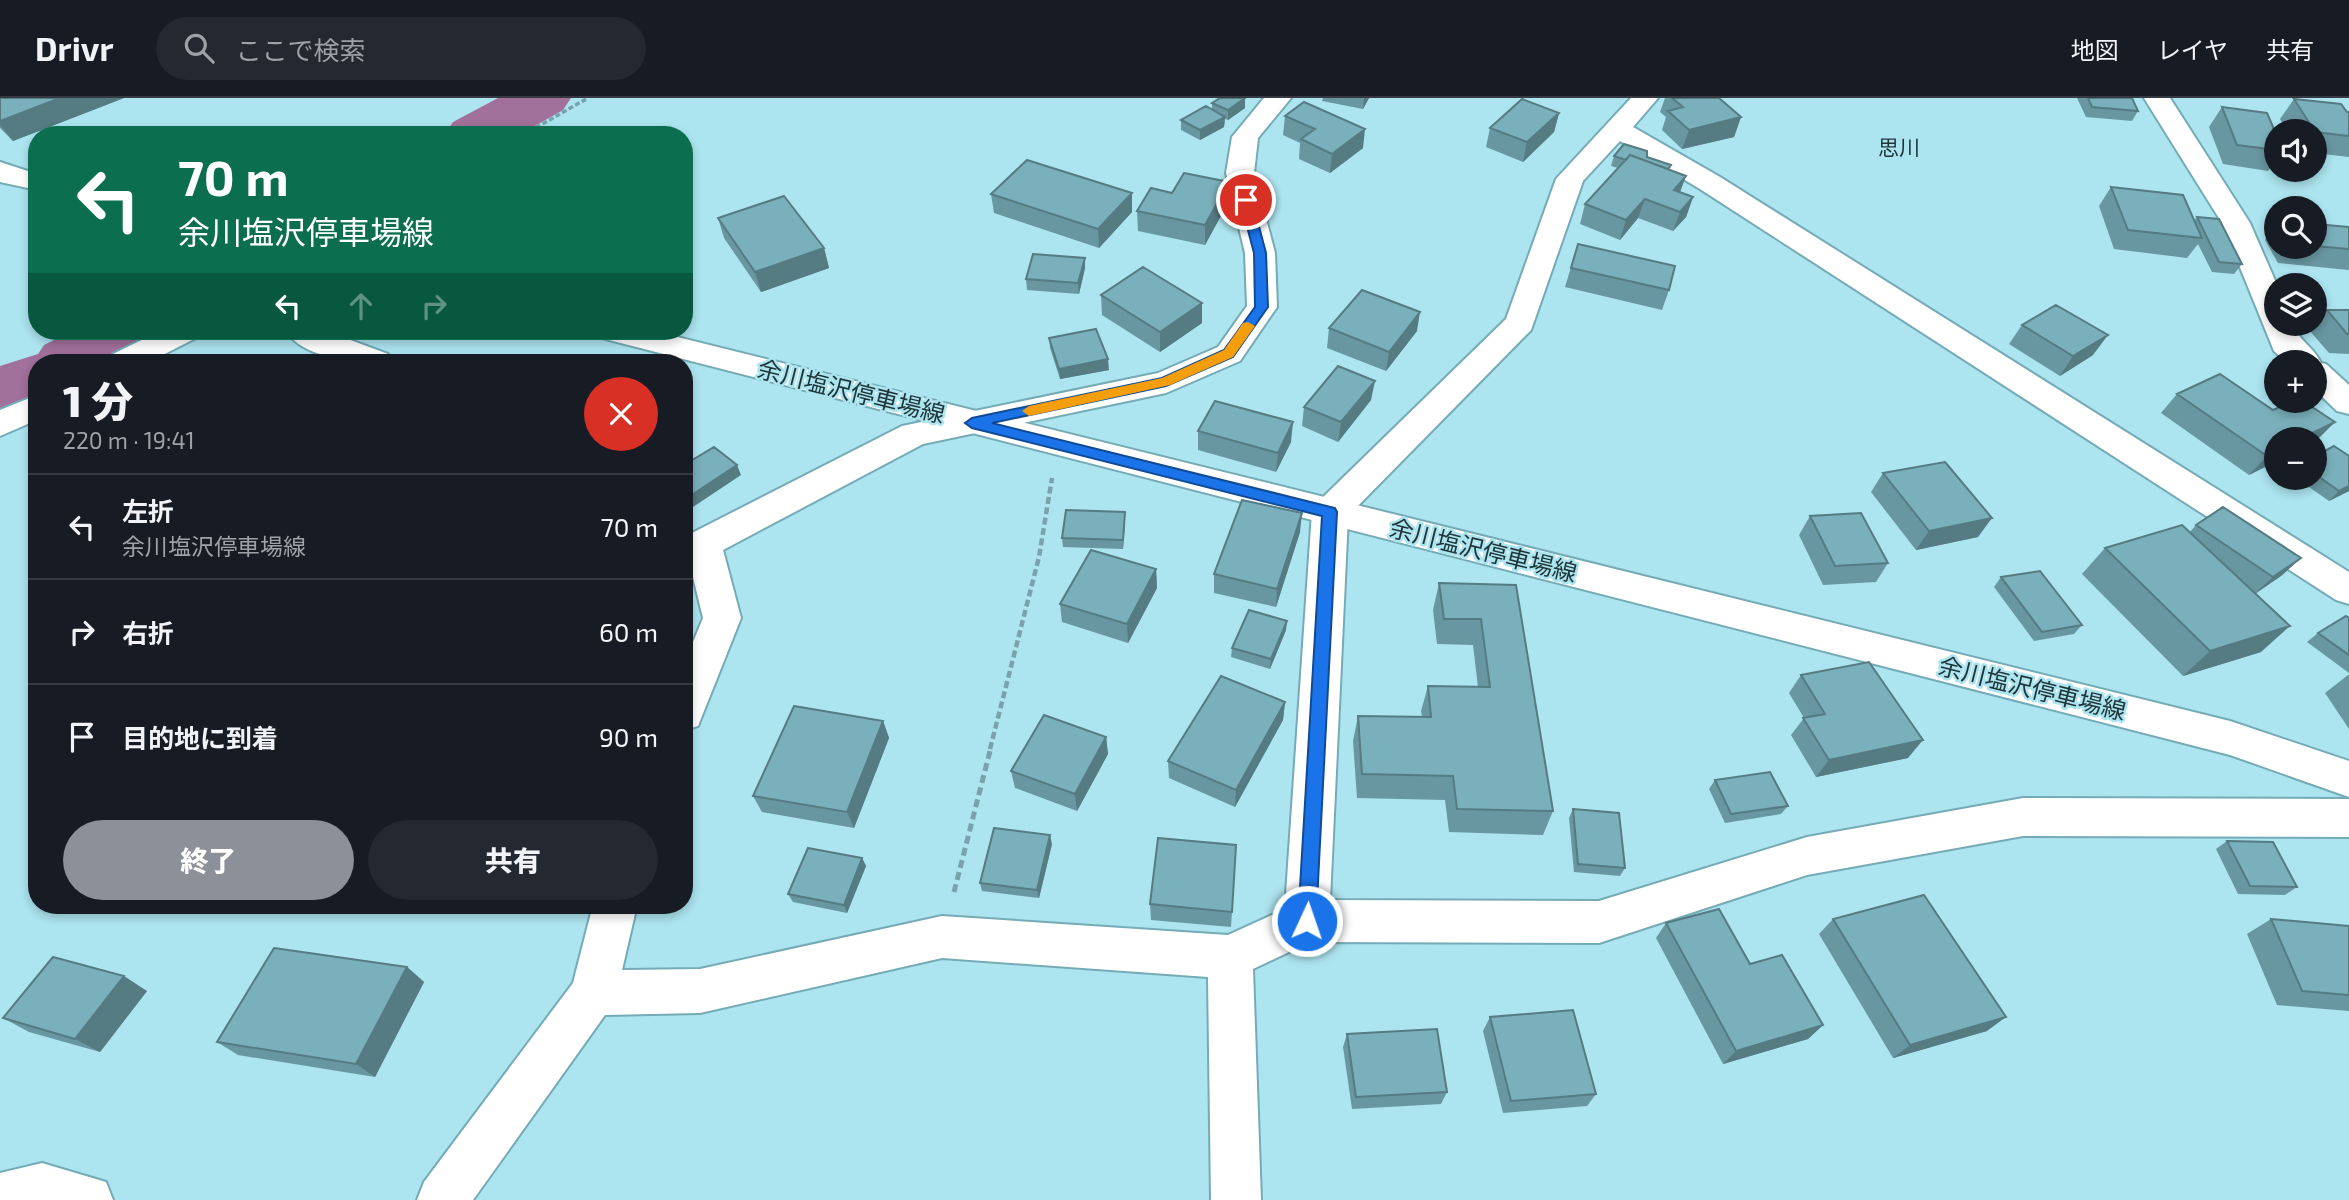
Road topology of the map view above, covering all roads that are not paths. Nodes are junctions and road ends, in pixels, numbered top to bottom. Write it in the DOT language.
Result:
graph roads {
  1 [pos="1278,98"];
  2 [pos="1645,98"];
  3 [pos="2157,98"];
  4 [pos="1616,128"];
  5 [pos="0,170"];
  6 [pos="28,181"];
  7 [pos="2264,291"];
  8 [pos="167,340"];
  9 [pos="318,340"];
  10 [pos="648,340"];
  11 [pos="140,354"];
  12 [pos="355,354"];
  13 [pos="2327,383"];
  14 [pos="2349,403"];
  15 [pos="28,411"];
  16 [pos="972,423"];
  17 [pos="0,424"];
  18 [pos="1330,512"];
  19 [pos="694,540"];
  20 [pos="2349,589"];
  21 [pos="693,691"];
  22 [pos="2349,779"];
  23 [pos="2349,818"];
  24 [pos="613,914"];
  25 [pos="1307,921"];
  26 [pos="1230,957"];
  27 [pos="593,993"];
  28 [pos="0,1198"];
  29 [pos="88,1200"];
  30 [pos="442,1200"];
  31 [pos="1236,1200"];
  1 -- 16 [label="street"];
  2 -- 4 [label="street"];
  3 -- 7 [label="street"];
  4 -- 18 [label="street"];
  4 -- 20 [label="street"];
  5 -- 6 [label="street"];
  8 -- 11 [label="street"];
  9 -- 12 [label="street"];
  10 -- 16 [label="street, 余川塩沢停車場線"];
  13 -- 14 [label="street"];
  15 -- 17 [label="street"];
  16 -- 18 [label="street, 余川塩沢停車場線"];
  16 -- 19 [label="street"];
  18 -- 22 [label="street, 余川塩沢停車場線"];
  18 -- 25 [label="street"];
  19 -- 21 [label="street"];
  23 -- 25 [label="street"];
  24 -- 27 [label="street"];
  25 -- 26 [label="street"];
  26 -- 27 [label="street"];
  26 -- 31 [label="street"];
  27 -- 30 [label="street"];
  28 -- 29 [label="street"];
}
